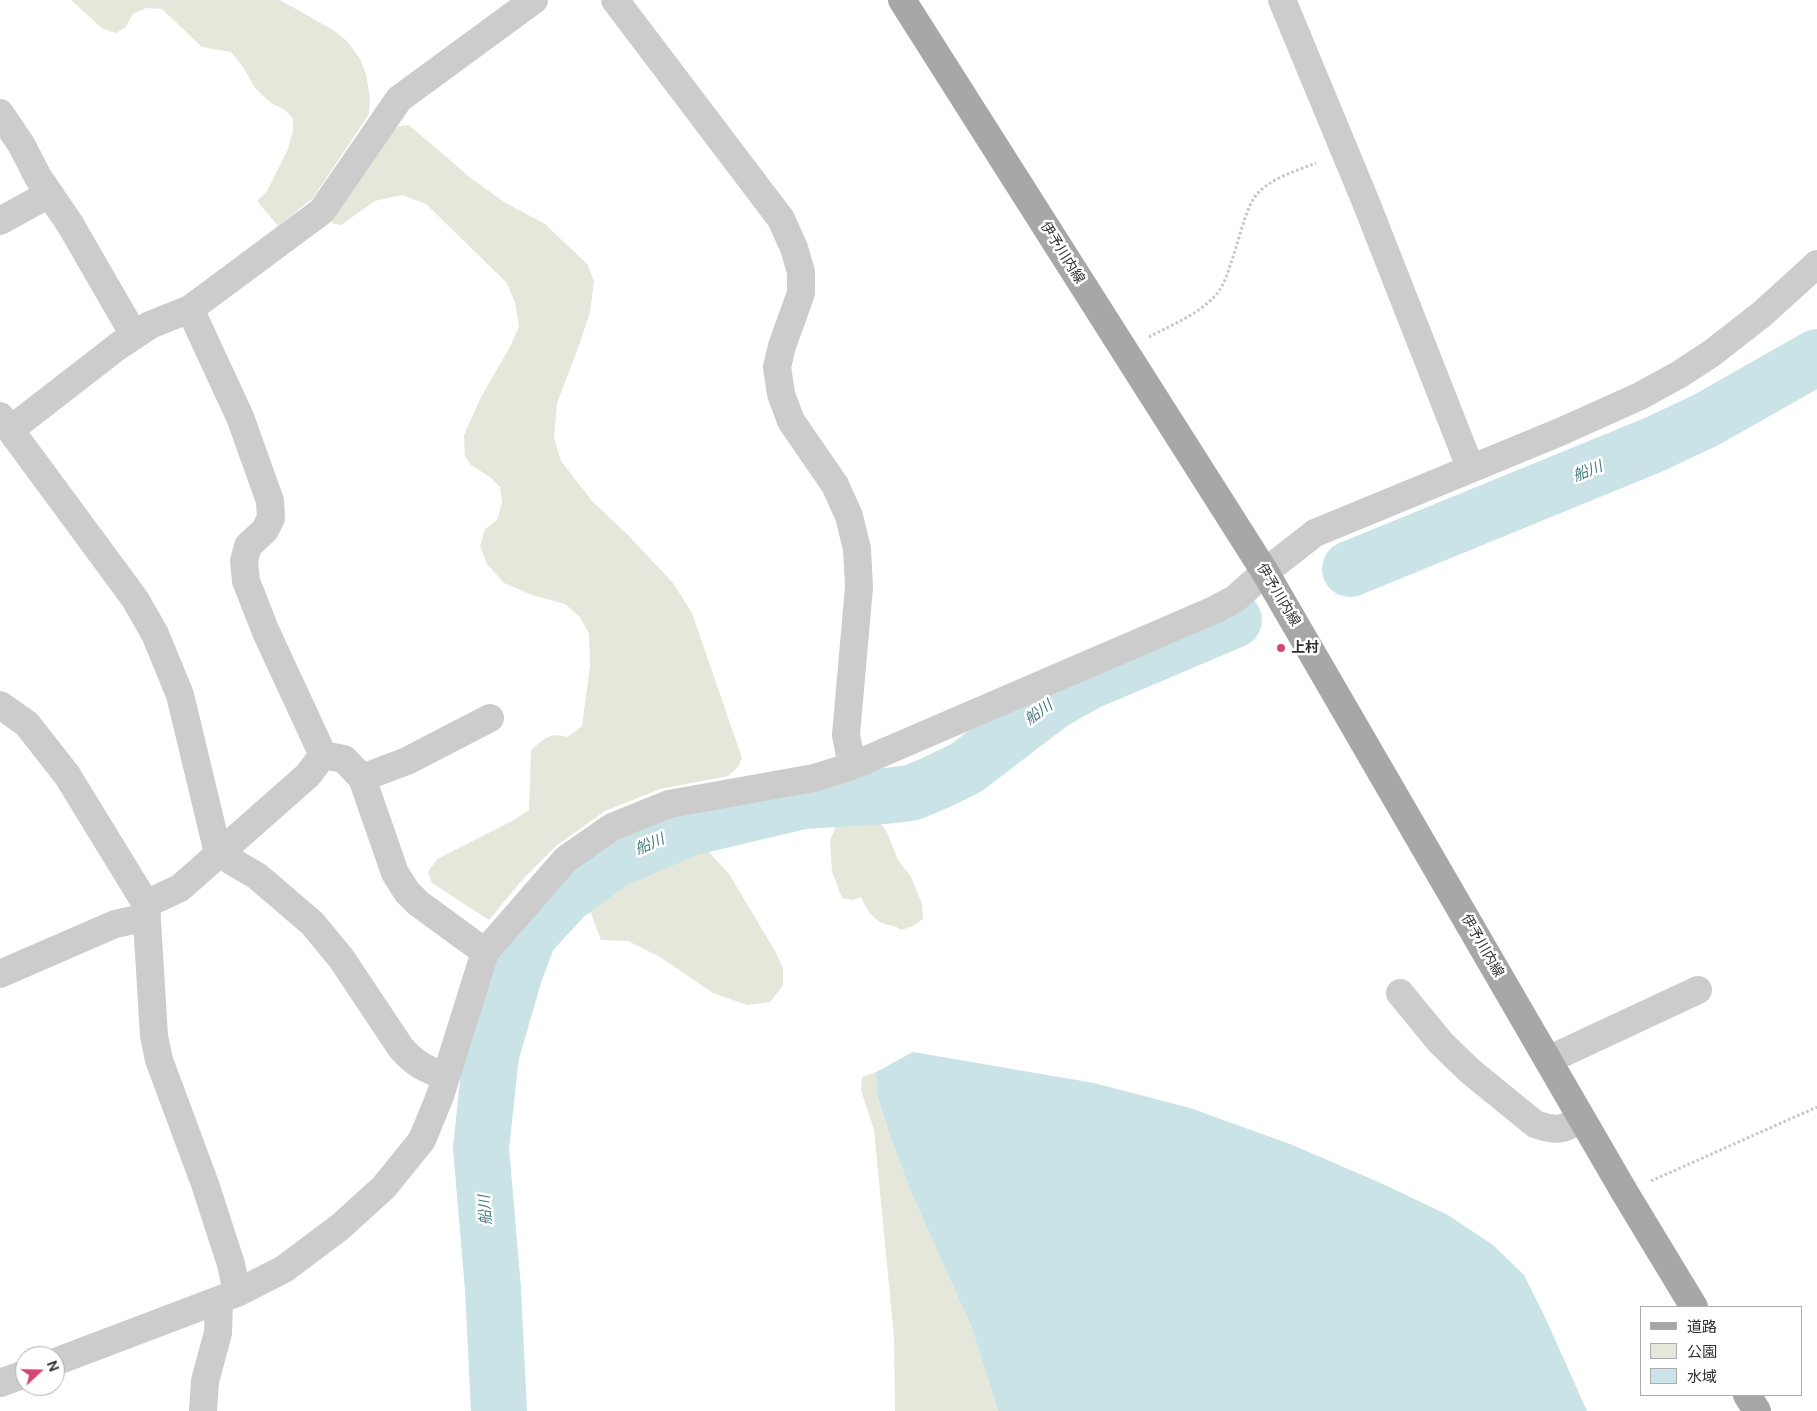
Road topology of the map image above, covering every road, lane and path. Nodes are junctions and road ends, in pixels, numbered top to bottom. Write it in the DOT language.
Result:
graph roads {
  1 [pos="534,0"];
  2 [pos="615,0"];
  3 [pos="902,0"];
  4 [pos="1282,0"];
  5 [pos="0,112"];
  6 [pos="1345,151"];
  7 [pos="49,194"];
  8 [pos="0,221"];
  9 [pos="1817,264"];
  10 [pos="190,309"];
  11 [pos="134,335"];
  12 [pos="1124,350"];
  13 [pos="5,423"];
  14 [pos="1470,467"];
  15 [pos="1265,572"];
  16 [pos="0,705"];
  17 [pos="490,718"];
  18 [pos="323,755"];
  19 [pos="852,766"];
  20 [pos="362,778"];
  21 [pos="218,853"];
  22 [pos="146,911"];
  23 [pos="485,952"];
  24 [pos="0,974"];
  25 [pos="1698,990"];
  26 [pos="1400,993"];
  27 [pos="1548,1060"];
  28 [pos="445,1076"];
  29 [pos="1817,1107"];
  30 [pos="1582,1119"];
  31 [pos="1625,1193"];
  32 [pos="228,1296"];
  33 [pos="1693,1306"];
  34 [pos="65,1358"];
  35 [pos="15,1378"];
  36 [pos="0,1383"];
  37 [pos="1748,1396"];
  38 [pos="202,1411"];
  39 [pos="1757,1411"];
  1 -- 10 [label="street"];
  2 -- 19 [label="street"];
  3 -- 12 [label="main road, 伊予川内線"];
  4 -- 6 [label="street"];
  5 -- 7 [label="street"];
  6 -- 12 [label="path"];
  6 -- 14 [label="street"];
  7 -- 8 [label="street"];
  7 -- 11 [label="street"];
  9 -- 14 [label="street"];
  10 -- 11 [label="street"];
  10 -- 18 [label="street"];
  11 -- 13 [label="street"];
  12 -- 15 [label="main road, 伊予川内線"];
  13 -- 21 [label="street"];
  14 -- 15 [label="street"];
  15 -- 19 [label="street"];
  15 -- 27 [label="main road, 伊予川内線"];
  16 -- 22 [label="street"];
  17 -- 20 [label="street"];
  18 -- 20 [label="street"];
  18 -- 21 [label="street"];
  19 -- 23 [label="street"];
  20 -- 23 [label="street"];
  21 -- 22 [label="street"];
  21 -- 28 [label="street"];
  22 -- 24 [label="street"];
  22 -- 32 [label="street"];
  23 -- 28 [label="street"];
  25 -- 27 [label="street"];
  26 -- 30 [label="street"];
  27 -- 30 [label="main road, 伊予川内線"];
  28 -- 32 [label="street"];
  29 -- 31 [label="path"];
  30 -- 31 [label="main road, 伊予川内線"];
  31 -- 33 [label="main road, 伊予川内線"];
  32 -- 34 [label="street"];
  32 -- 38 [label="street"];
  35 -- 36 [label="street"];
  37 -- 39 [label="main road"];
}
